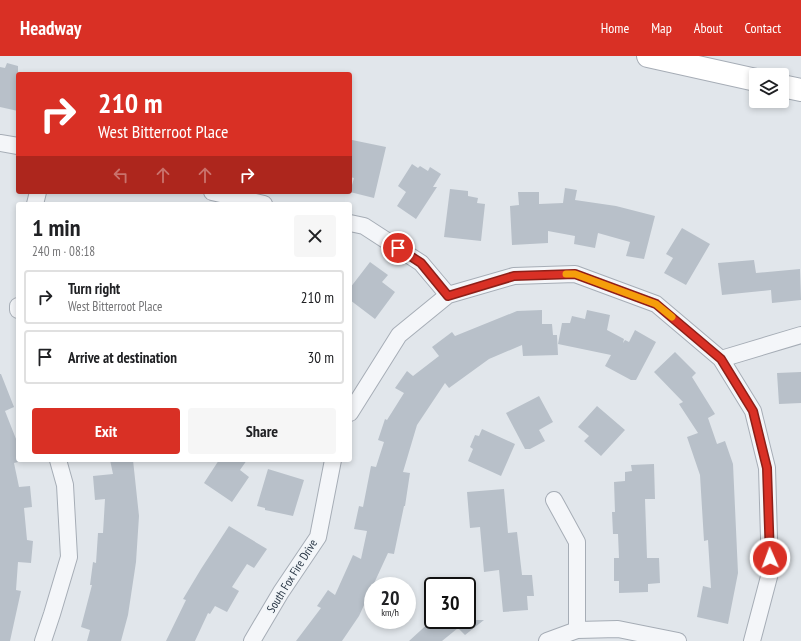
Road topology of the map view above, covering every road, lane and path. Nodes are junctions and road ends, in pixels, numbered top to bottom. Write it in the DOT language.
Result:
graph roads {
  1 [pos="662,58"];
  2 [pos="749,78"];
  3 [pos="789,87"];
  4 [pos="801,90"];
  5 [pos="0,143"];
  6 [pos="16,146"];
  7 [pos="221,194"];
  8 [pos="255,202"];
  9 [pos="352,223"];
  10 [pos="448,296"];
  11 [pos="801,335"];
  12 [pos="721,359"];
  13 [pos="352,410"];
  14 [pos="59,462"];
  15 [pos="333,462"];
  16 [pos="554,500"];
  17 [pos="577,630"];
  18 [pos="42,641"];
  19 [pos="252,641"];
  20 [pos="547,641"];
  21 [pos="678,641"];
  22 [pos="752,641"];
  1 -- 2 [label="street"];
  3 -- 4 [label="street"];
  5 -- 6 [label="street"];
  7 -- 8 [label="street"];
  9 -- 10 [label="street"];
  10 -- 12 [label="street"];
  10 -- 13 [label="street"];
  11 -- 12 [label="street"];
  12 -- 22 [label="street"];
  14 -- 18 [label="street"];
  15 -- 19 [label="street, South Fox Fire Drive"];
  16 -- 17 [label="street"];
  17 -- 20 [label="street"];
  17 -- 21 [label="street"];
}
